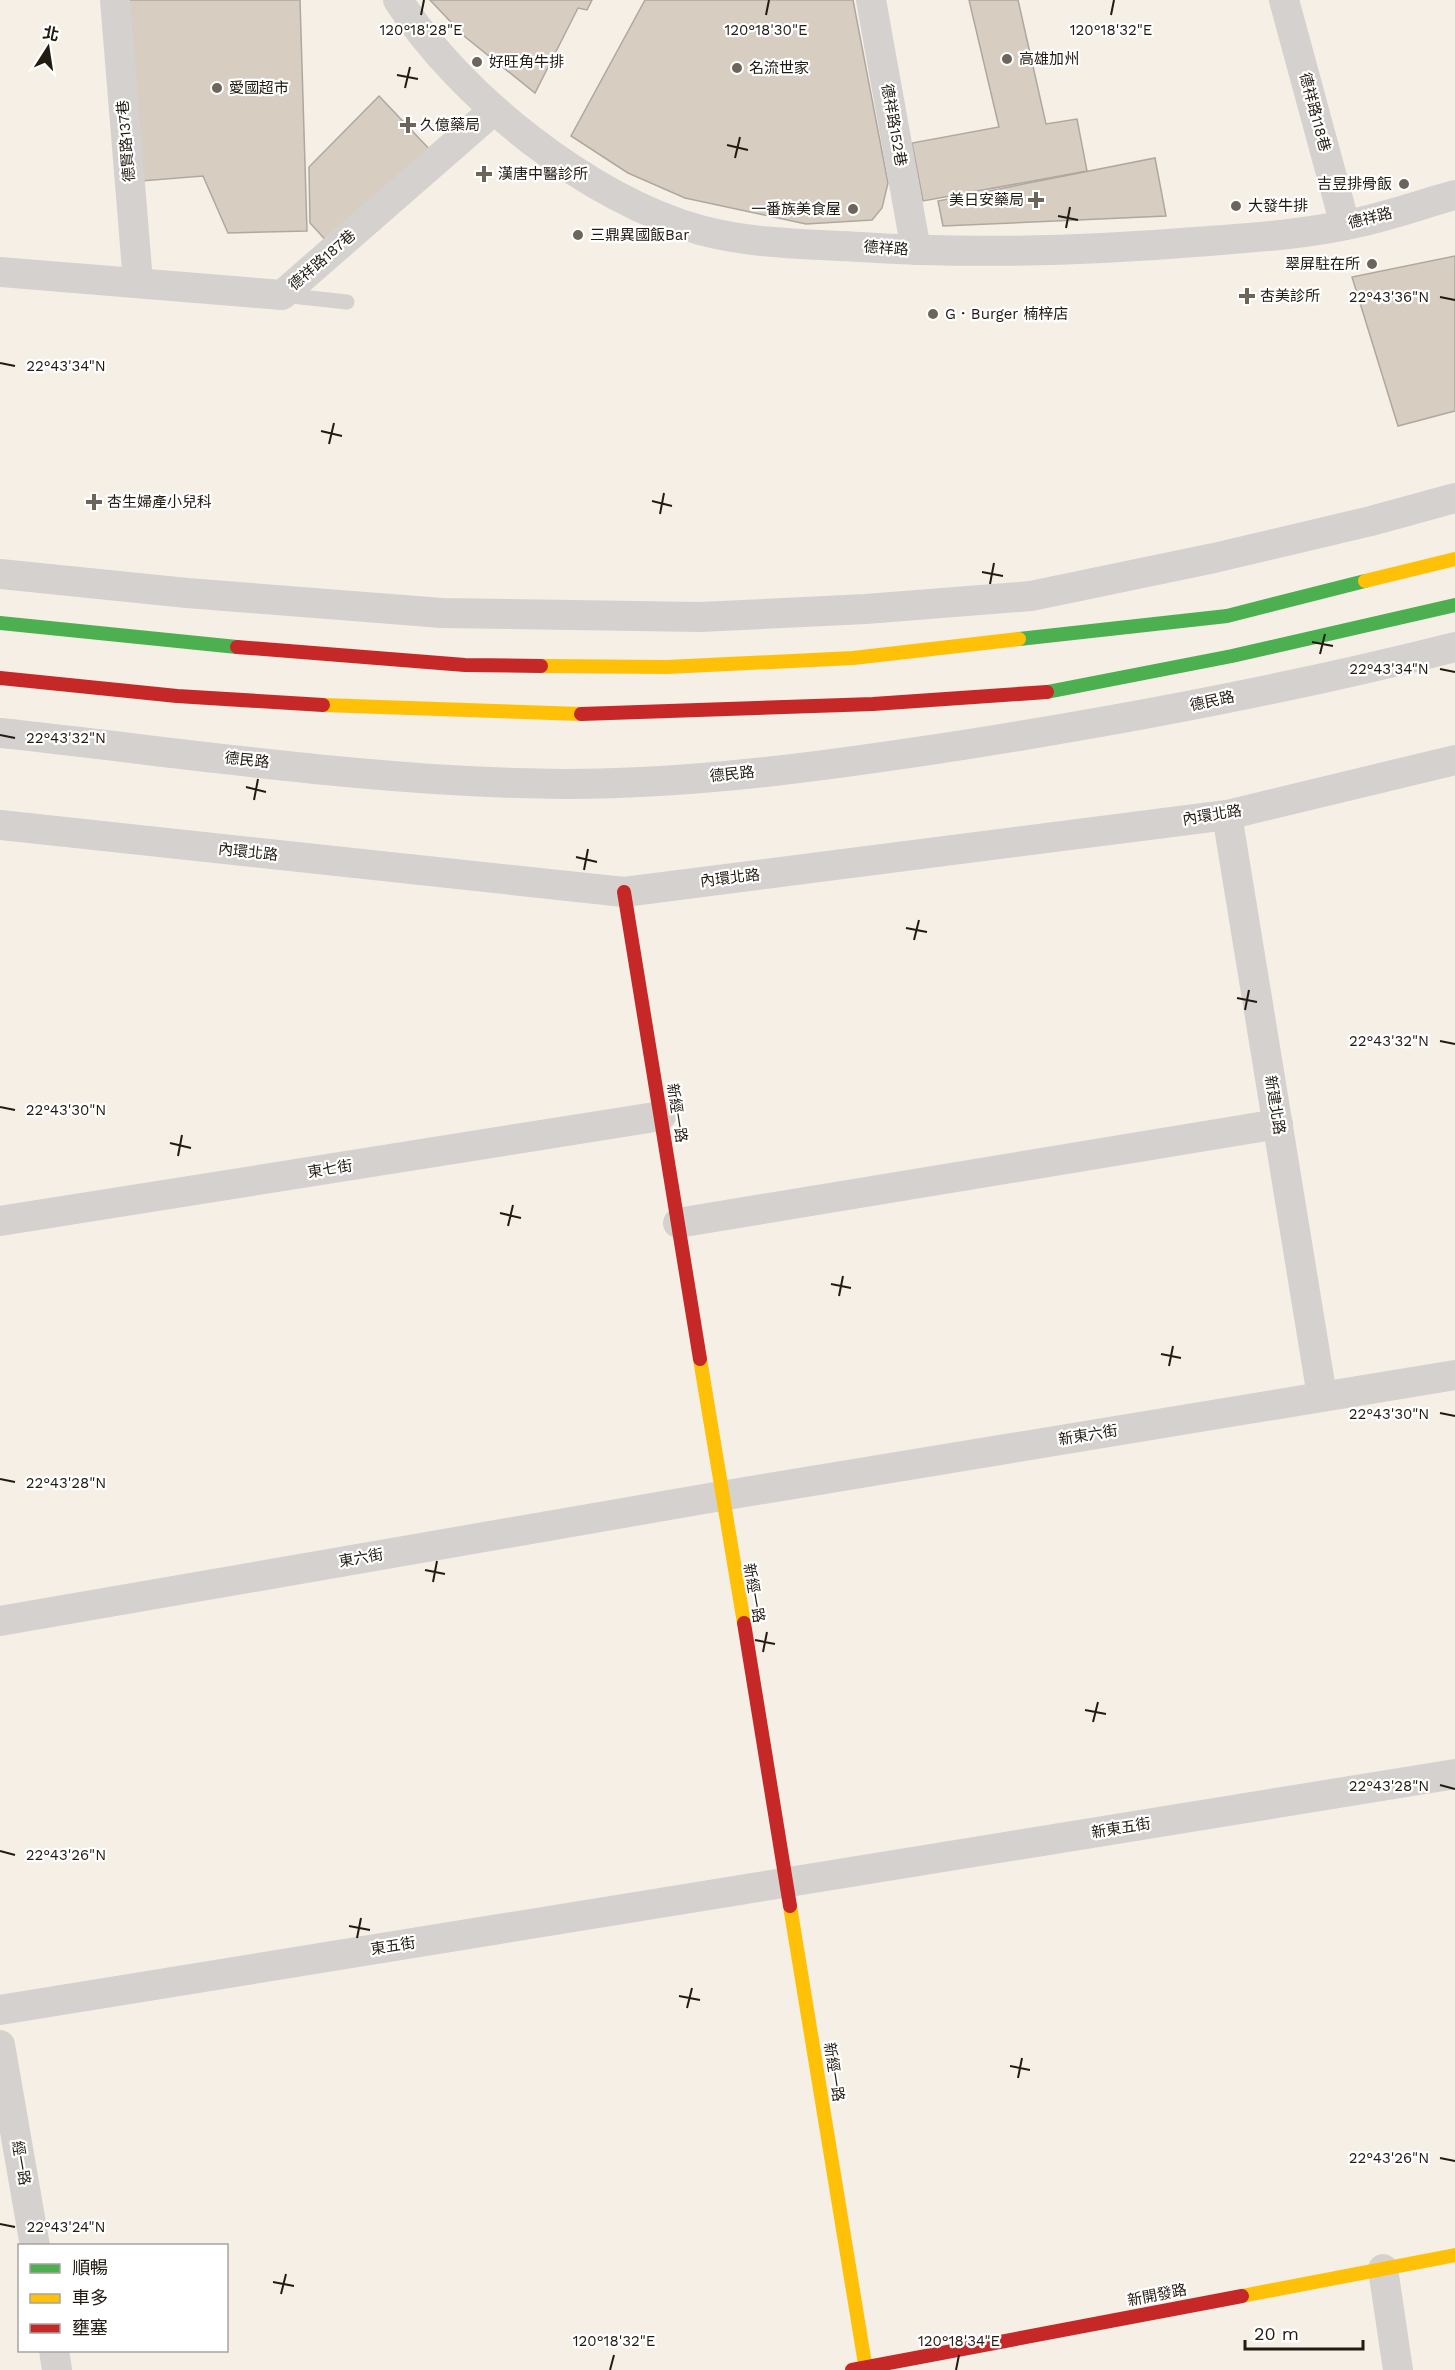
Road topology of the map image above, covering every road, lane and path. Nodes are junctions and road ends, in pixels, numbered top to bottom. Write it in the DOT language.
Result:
graph roads {
  1 [pos="115,0"];
  2 [pos="398,0"];
  3 [pos="871,0"];
  4 [pos="1284,0"];
  5 [pos="494,110"];
  6 [pos="1455,195"];
  7 [pos="1346,225"];
  8 [pos="916,250"];
  9 [pos="0,272"];
  10 [pos="138,282"];
  11 [pos="282,295"];
  12 [pos="347,302"];
  13 [pos="1455,498"];
  14 [pos="1455,559"];
  15 [pos="0,574"];
  16 [pos="1455,605"];
  17 [pos="0,623"];
  18 [pos="1455,646"];
  19 [pos="0,678"];
  20 [pos="0,733"];
  21 [pos="1455,760"];
  22 [pos="1227,815"];
  23 [pos="0,825"];
  24 [pos="624,892"];
  25 [pos="661,1116"];
  26 [pos="1278,1124"];
  27 [pos="0,1221"];
  28 [pos="678,1223"];
  29 [pos="1455,1375"];
  30 [pos="1322,1396"];
  31 [pos="721,1496"];
  32 [pos="0,1621"];
  33 [pos="1455,1774"];
  34 [pos="786,1882"];
  35 [pos="0,2010"];
  36 [pos="0,2045"];
  37 [pos="35,2244"];
  38 [pos="1455,2255"];
  39 [pos="1383,2269"];
  40 [pos="54,2352"];
  41 [pos="861,2369"];
  42 [pos="57,2370"];
  43 [pos="1398,2370"];
  1 -- 10 [label="street, 德賢路137巷"];
  2 -- 5 [label="street, 德祥路"];
  3 -- 8 [label="street, 德祥路152巷"];
  4 -- 7 [label="street, 德祥路118巷"];
  5 -- 8 [label="street, 德祥路"];
  5 -- 11 [label="street, 德祥路187巷"];
  6 -- 7 [label="street, 德祥路"];
  7 -- 8 [label="street, 德祥路"];
  9 -- 10 [label="street, 德祥路187巷"];
  10 -- 11 [label="street, 德祥路187巷"];
  11 -- 12 [label="lane"];
  13 -- 15 [label="street"];
  14 -- 17 [label="street"];
  16 -- 19 [label="street"];
  18 -- 20 [label="street, 德民路"];
  21 -- 22 [label="street, 內環北路"];
  22 -- 24 [label="street, 內環北路"];
  22 -- 26 [label="street, 新建北路"];
  23 -- 24 [label="street, 內環北路"];
  24 -- 25 [label="street, 新經一路"];
  25 -- 27 [label="street, 東七街"];
  25 -- 28 [label="street, 新經一路"];
  26 -- 28 [label="street"];
  26 -- 30 [label="street, 新建北路"];
  28 -- 31 [label="street, 新經一路"];
  29 -- 30 [label="street, 新東六街"];
  30 -- 31 [label="street, 新東六街"];
  31 -- 32 [label="street, 東六街"];
  31 -- 34 [label="street, 新經一路"];
  33 -- 34 [label="street, 新東五街"];
  34 -- 35 [label="street, 東五街"];
  34 -- 41 [label="street, 新經一路"];
  36 -- 37 [label="street, 經一路"];
  38 -- 39 [label="street, 新開發路"];
  39 -- 41 [label="street, 新開發路"];
  39 -- 43 [label="street"];
  40 -- 42 [label="street"];
}
